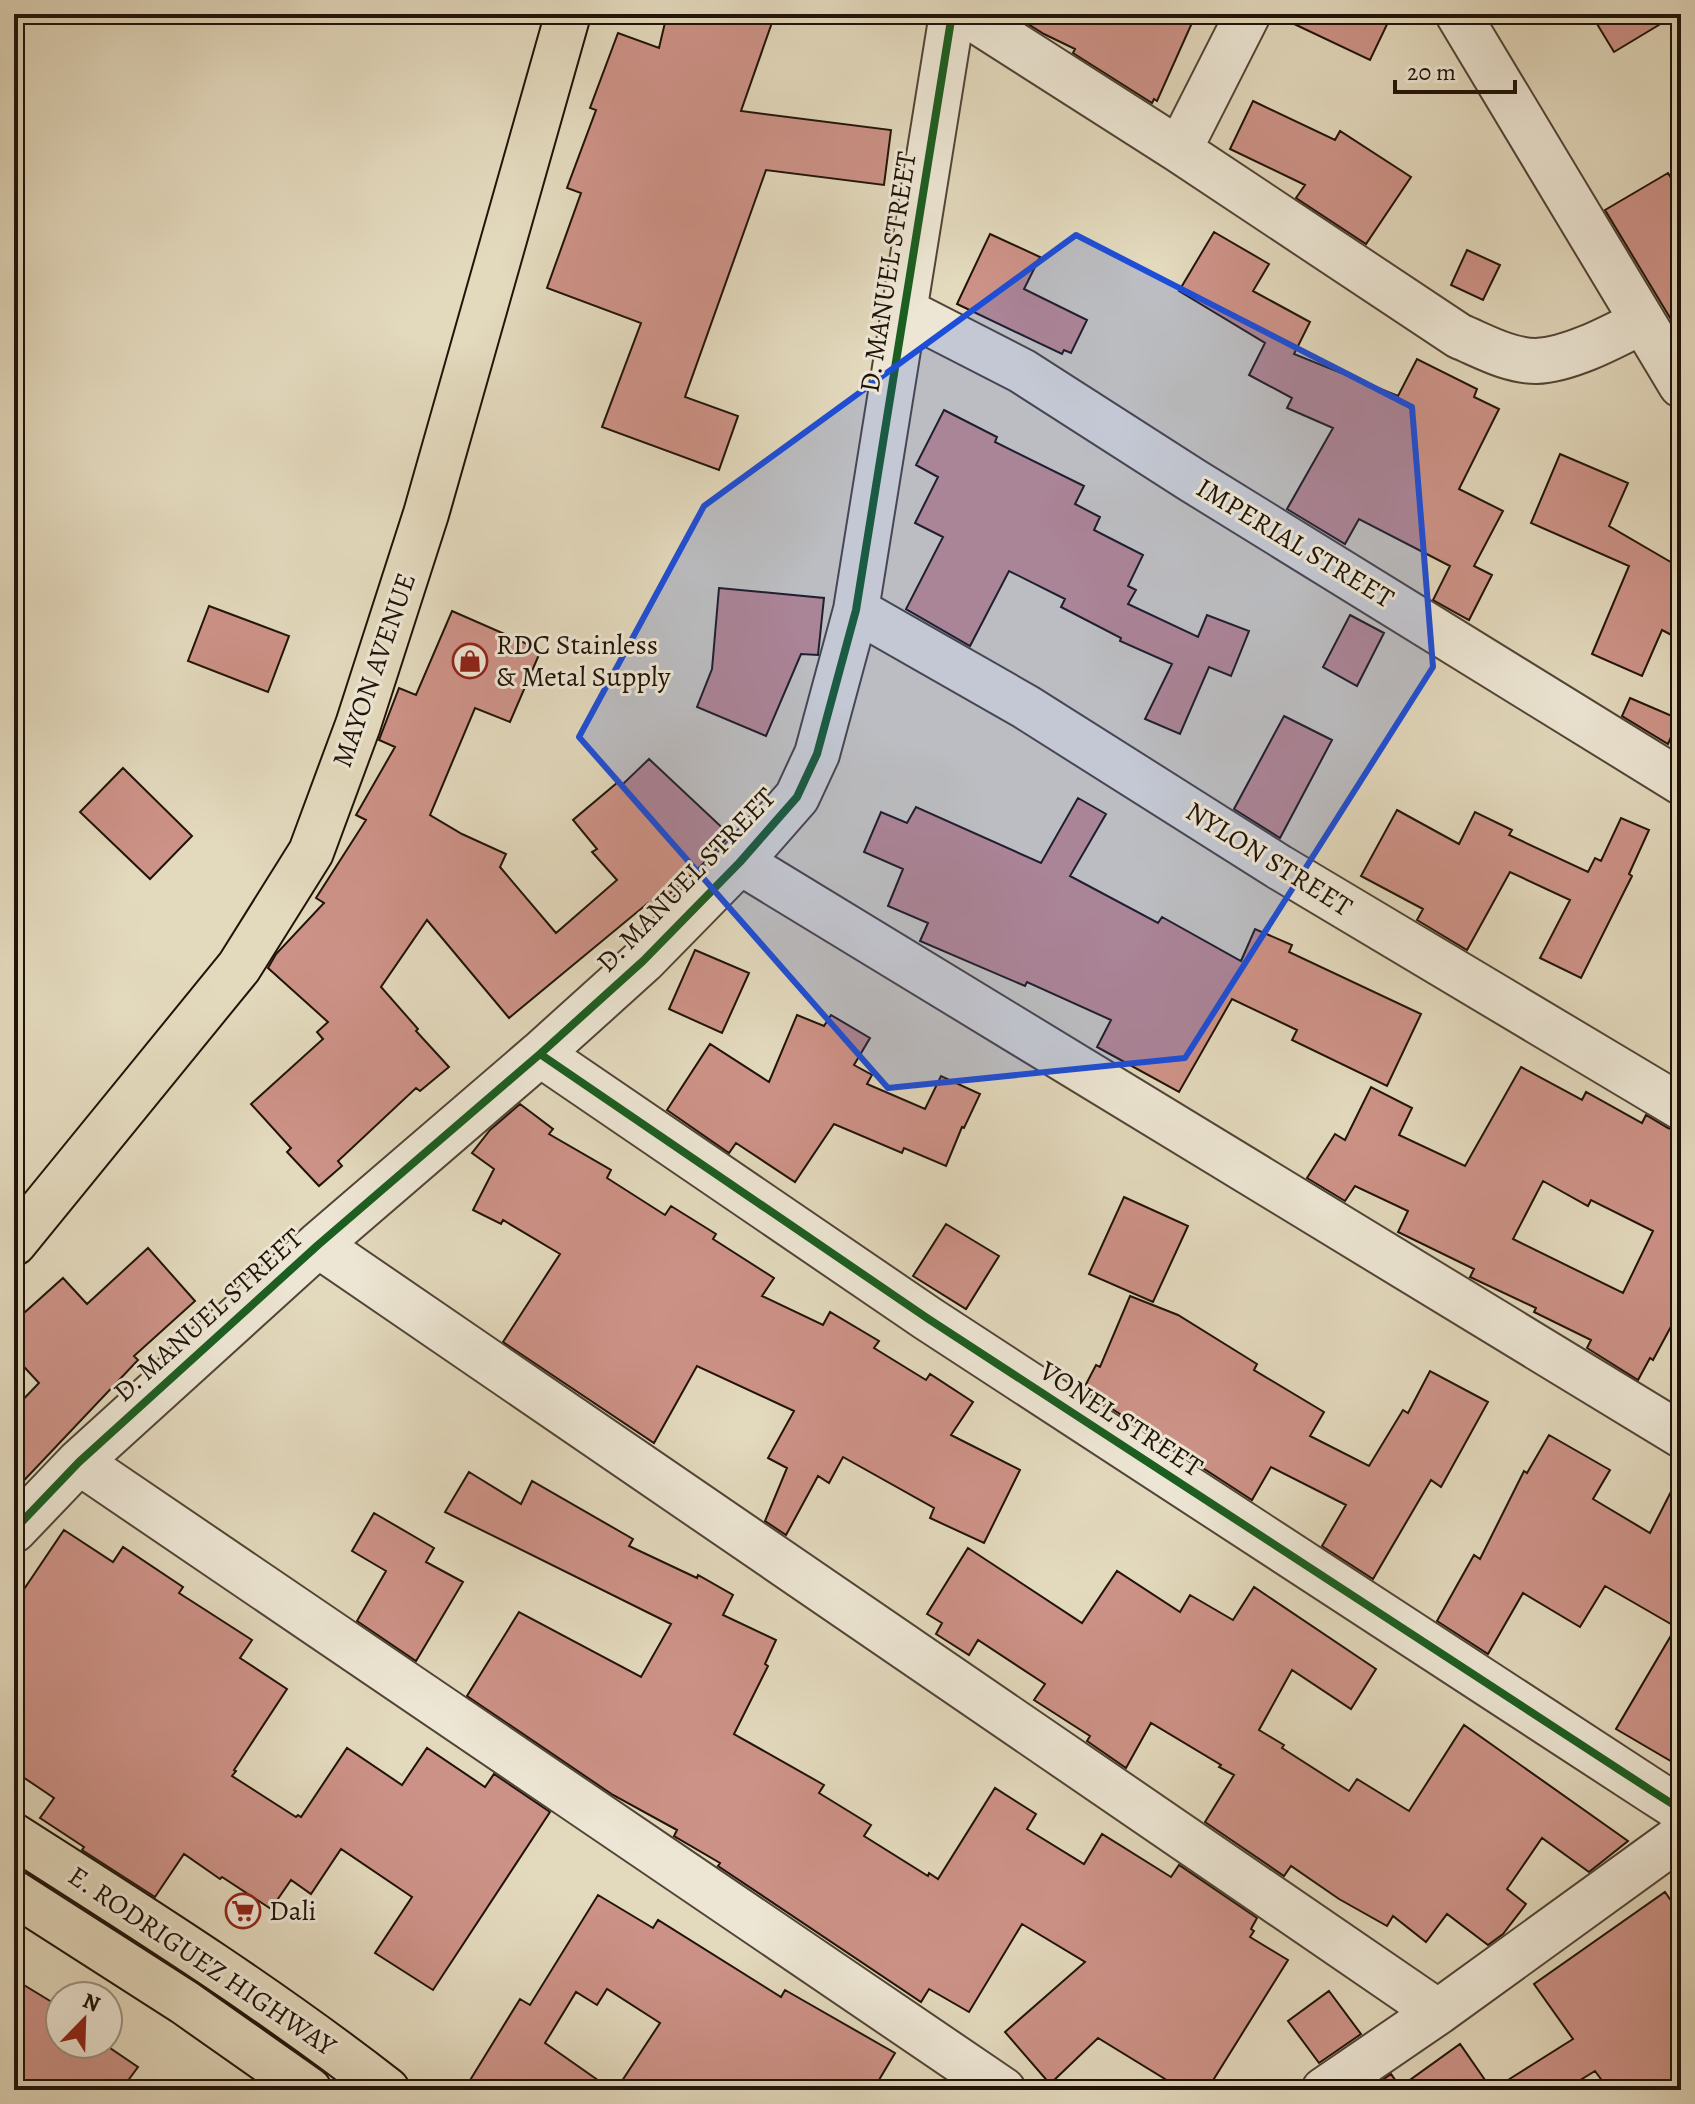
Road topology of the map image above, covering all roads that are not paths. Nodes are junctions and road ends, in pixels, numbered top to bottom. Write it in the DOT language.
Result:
graph roads {
  1 [pos="568,14"];
  2 [pos="952,14"];
  3 [pos="966,14"];
  4 [pos="1248,14"];
  5 [pos="1458,14"];
  6 [pos="1179,150"];
  7 [pos="905,311"];
  8 [pos="1641,322"];
  9 [pos="1681,385"];
  10 [pos="856,610"];
  11 [pos="1681,782"];
  12 [pos="740,862"];
  13 [pos="540,1054"];
  14 [pos="1681,1107"];
  15 [pos="14,1243"];
  16 [pos="318,1245"];
  17 [pos="1681,1435"];
  18 [pos="79,1462"];
  19 [pos="14,1530"];
  20 [pos="1681,1815"];
  21 [pos="14,1836"];
  22 [pos="1681,1836"];
  23 [pos="14,1893"];
  24 [pos="1438,2012"];
  25 [pos="309,2090"];
  26 [pos="387,2090"];
  27 [pos="1003,2090"];
  28 [pos="1324,2090"];
  1 -- 15 [label="main road, MAYON AVENUE"];
  2 -- 7 [label="street, D. MANUEL STREET"];
  3 -- 6 [label="street"];
  4 -- 6 [label="street"];
  5 -- 8 [label="street"];
  6 -- 8 [label="street"];
  7 -- 10 [label="street, D. MANUEL STREET"];
  7 -- 11 [label="street, IMPERIAL STREET"];
  8 -- 9 [label="street"];
  10 -- 12 [label="street, D. MANUEL STREET"];
  10 -- 14 [label="street, NYLON STREET"];
  12 -- 13 [label="street, D. MANUEL STREET"];
  12 -- 17 [label="street"];
  13 -- 16 [label="street, D. MANUEL STREET"];
  13 -- 20 [label="street, VONEL STREET"];
  16 -- 18 [label="street, D. MANUEL STREET"];
  16 -- 24 [label="street"];
  18 -- 19 [label="street, D. MANUEL STREET"];
  18 -- 27 [label="street"];
  21 -- 26 [label="main road, E. RODRIGUEZ HIGHWAY"];
  22 -- 24 [label="street"];
  23 -- 25 [label="main road, E. RODRIGUEZ HIGHWAY"];
  24 -- 28 [label="street"];
}
